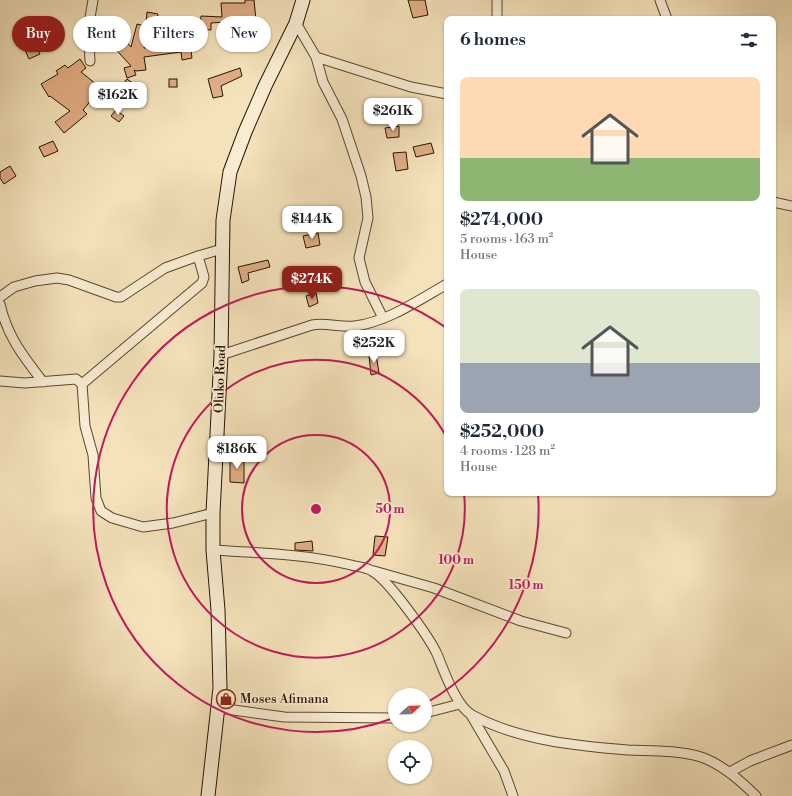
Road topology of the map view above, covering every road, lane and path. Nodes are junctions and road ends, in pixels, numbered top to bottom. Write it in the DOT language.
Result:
graph roads {
  1 [pos="93,0"];
  2 [pos="303,0"];
  3 [pos="497,0"];
  4 [pos="660,0"];
  5 [pos="498,16"];
  6 [pos="664,16"];
  7 [pos="296,23"];
  8 [pos="316,58"];
  9 [pos="90,61"];
  10 [pos="444,93"];
  11 [pos="776,203"];
  12 [pos="792,206"];
  13 [pos="222,249"];
  14 [pos="198,256"];
  15 [pos="444,286"];
  16 [pos="0,297"];
  17 [pos="0,304"];
  18 [pos="383,318"];
  19 [pos="221,355"];
  20 [pos="0,381"];
  21 [pos="43,382"];
  22 [pos="82,384"];
  23 [pos="213,513"];
  24 [pos="213,550"];
  25 [pos="373,571"];
  26 [pos="566,633"];
  27 [pos="460,704"];
  28 [pos="219,708"];
  29 [pos="432,711"];
  30 [pos="471,715"];
  31 [pos="388,718"];
  32 [pos="792,745"];
  33 [pos="730,772"];
  34 [pos="208,796"];
  35 [pos="513,796"];
  36 [pos="756,796"];
  1 -- 9 [label="street"];
  2 -- 7 [label="main road, Oluko Road"];
  3 -- 5 [label="street"];
  4 -- 6 [label="street"];
  7 -- 8 [label="street"];
  7 -- 13 [label="main road, Oluko Road"];
  8 -- 10 [label="street"];
  8 -- 18 [label="street"];
  11 -- 12 [label="street"];
  13 -- 14 [label="street"];
  13 -- 19 [label="main road, Oluko Road"];
  14 -- 16 [label="street"];
  14 -- 22 [label="street"];
  15 -- 18 [label="street"];
  17 -- 21 [label="street"];
  18 -- 19 [label="street"];
  19 -- 23 [label="main road, Oluko Road"];
  20 -- 21 [label="street"];
  21 -- 22 [label="street"];
  22 -- 23 [label="street"];
  23 -- 24 [label="main road, Oluko Road"];
  24 -- 25 [label="street"];
  24 -- 28 [label="main road, Oluko Road"];
  25 -- 26 [label="street"];
  25 -- 27 [label="street"];
  27 -- 29 [label="street"];
  27 -- 30 [label="street"];
  28 -- 31 [label="street"];
  28 -- 34 [label="main road, Oluko Road"];
  30 -- 33 [label="street"];
  30 -- 35 [label="street"];
  32 -- 33 [label="street"];
  33 -- 36 [label="street"];
}
